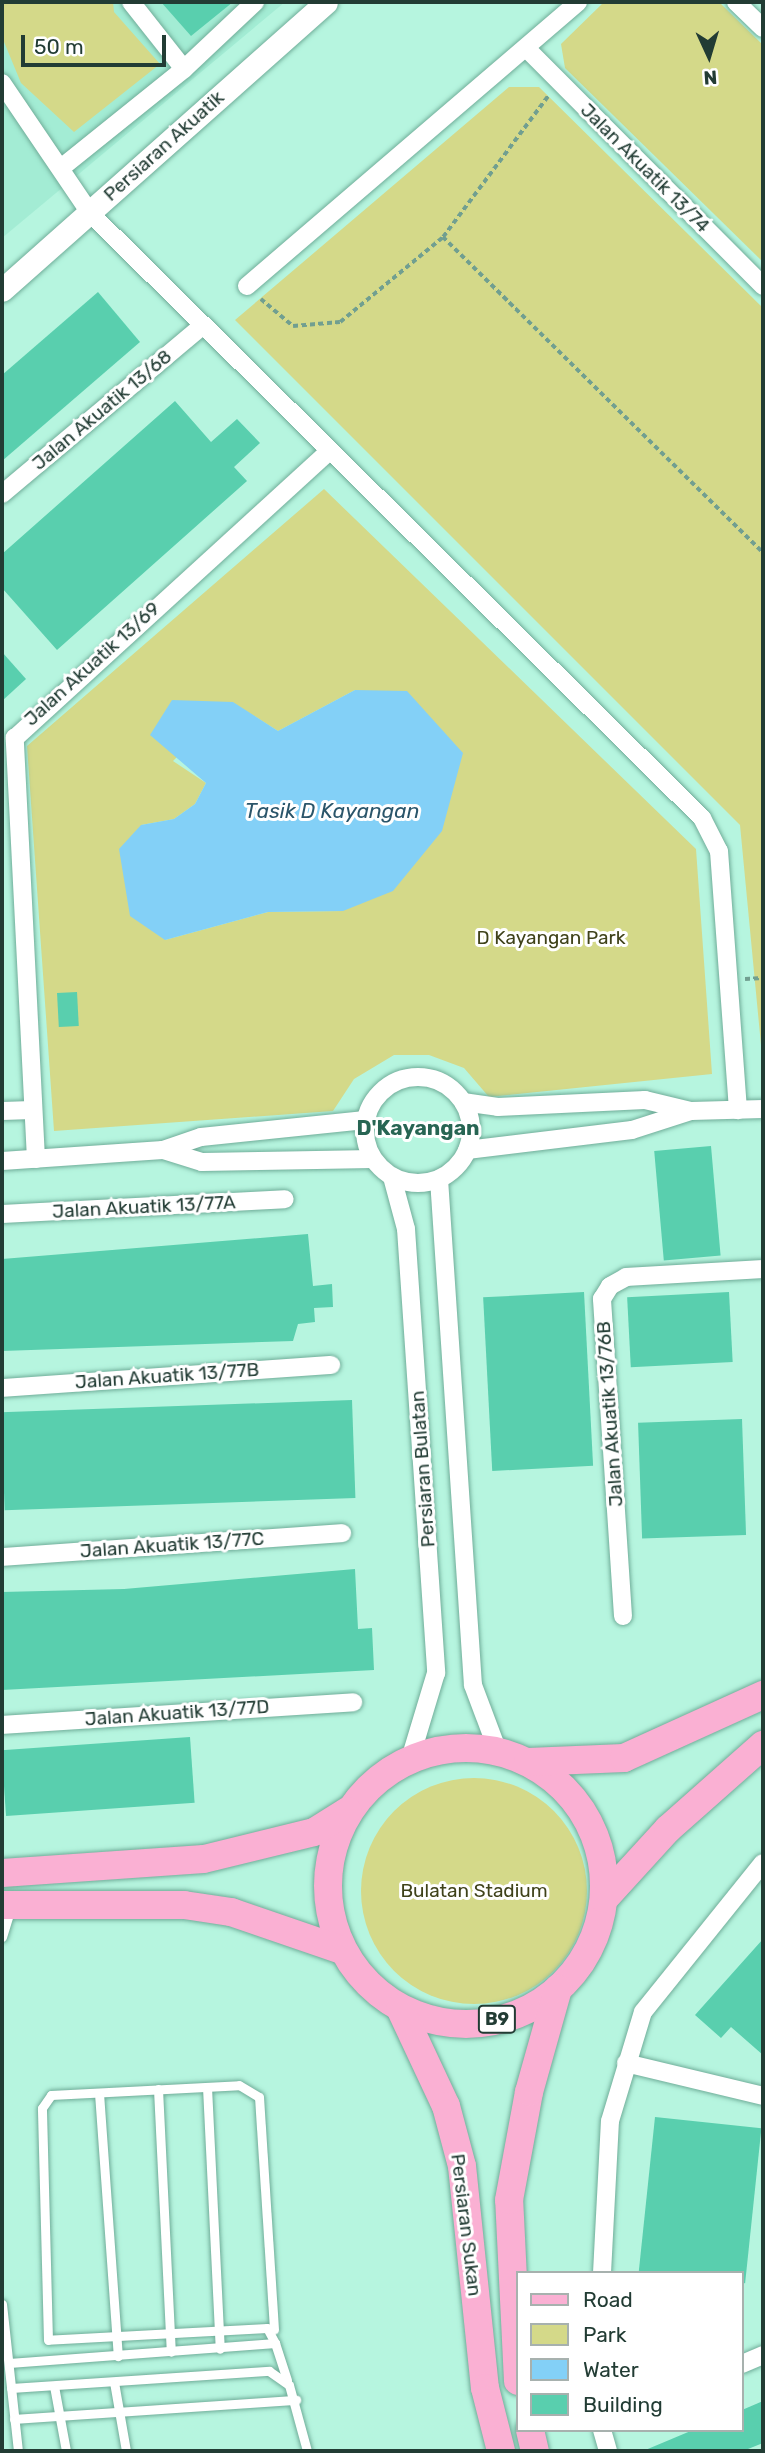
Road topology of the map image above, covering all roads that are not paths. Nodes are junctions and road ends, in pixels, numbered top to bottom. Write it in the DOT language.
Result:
graph roads {
  1 [pos="131,2"];
  2 [pos="255,2"];
  3 [pos="326,2"];
  4 [pos="578,2"];
  5 [pos="736,2"];
  6 [pos="763,28"];
  7 [pos="528,50"];
  8 [pos="184,69"];
  9 [pos="2,83"];
  10 [pos="61,168"];
  11 [pos="90,213"];
  12 [pos="247,286"];
  13 [pos="763,286"];
  14 [pos="2,290"];
  15 [pos="202,326"];
  16 [pos="329,451"];
  17 [pos="2,494"];
  18 [pos="463,1102"];
  19 [pos="763,1109"];
  20 [pos="32,1110"];
  21 [pos="738,1110"];
  22 [pos="2,1111"];
  23 [pos="691,1111"];
  24 [pos="365,1120"];
  25 [pos="163,1150"];
  26 [pos="467,1150"];
  27 [pos="36,1159"];
  28 [pos="373,1159"];
  29 [pos="2,1161"];
  30 [pos="392,1177"];
  31 [pos="439,1179"];
  32 [pos="285,1199"];
  33 [pos="2,1214"];
  34 [pos="763,1269"];
  35 [pos="331,1365"];
  36 [pos="2,1388"];
  37 [pos="342,1532"];
  38 [pos="2,1557"];
  39 [pos="623,1616"];
  40 [pos="763,1695"];
  41 [pos="353,1702"];
  42 [pos="2,1725"];
  43 [pos="763,1745"];
  44 [pos="497,1749"];
  45 [pos="410,1759"];
  46 [pos="528,1762"];
  47 [pos="348,1811"];
  48 [pos="763,1863"];
  49 [pos="2,1873"];
  50 [pos="604,1899"];
  51 [pos="7,1905"];
  52 [pos="2,1937"];
  53 [pos="342,1950"];
  54 [pos="558,1989"];
  55 [pos="400,2008"];
  56 [pos="626,2063"];
  57 [pos="207,2087"];
  58 [pos="158,2089"];
  59 [pos="99,2093"];
  60 [pos="763,2096"];
  61 [pos="602,2271"];
  62 [pos="2,2304"];
  63 [pos="219,2330"];
  64 [pos="274,2330"];
  65 [pos="171,2333"];
  66 [pos="117,2336"];
  67 [pos="516,2341"];
  68 [pos="275,2343"];
  69 [pos="220,2348"];
  70 [pos="171,2352"];
  71 [pos="763,2355"];
  72 [pos="118,2356"];
  73 [pos="9,2363"];
  74 [pos="744,2363"];
  75 [pos="114,2382"];
  76 [pos="289,2385"];
  77 [pos="54,2386"];
  78 [pos="11,2388"];
  79 [pos="296,2400"];
  80 [pos="119,2413"];
  81 [pos="59,2416"];
  82 [pos="14,2419"];
  83 [pos="530,2432"];
  84 [pos="603,2432"];
  85 [pos="18,2451"];
  86 [pos="66,2451"];
  87 [pos="126,2451"];
  88 [pos="307,2451"];
  89 [pos="501,2451"];
  90 [pos="535,2451"];
  91 [pos="608,2451"];
  1 -- 8 [label="street"];
  2 -- 8 [label="street"];
  3 -- 11 [label="street, Persiaran Akuatik"];
  4 -- 7 [label="street"];
  5 -- 6 [label="street"];
  7 -- 12 [label="street"];
  7 -- 13 [label="street, Jalan Akuatik 13/74"];
  8 -- 10 [label="street"];
  9 -- 10 [label="street"];
  10 -- 11 [label="street"];
  11 -- 14 [label="street, Persiaran Akuatik"];
  11 -- 15 [label="street"];
  15 -- 16 [label="street"];
  15 -- 17 [label="street, Jalan Akuatik 13/68"];
  16 -- 20 [label="street, Jalan Akuatik 13/69"];
  16 -- 21 [label="street"];
  18 -- 23 [label="street"];
  18 -- 24 [label="street"];
  18 -- 26 [label="street"];
  19 -- 21 [label="street"];
  20 -- 22 [label="street"];
  20 -- 27 [label="street, Jalan Akuatik 13/69"];
  21 -- 23 [label="street"];
  23 -- 26 [label="street"];
  24 -- 25 [label="street"];
  24 -- 28 [label="street"];
  25 -- 27 [label="street"];
  25 -- 28 [label="street"];
  26 -- 31 [label="street"];
  27 -- 29 [label="street"];
  28 -- 30 [label="street"];
  30 -- 31 [label="street"];
  30 -- 45 [label="street, Persiaran Bulatan"];
  31 -- 44 [label="street, Persiaran Bulatan"];
  32 -- 33 [label="street, Jalan Akuatik 13/77A"];
  34 -- 39 [label="street, Jalan Akuatik 13/76B"];
  35 -- 36 [label="street, Jalan Akuatik 13/77B"];
  37 -- 38 [label="street, Jalan Akuatik 13/77C"];
  40 -- 46 [label="main road"];
  41 -- 42 [label="street, Jalan Akuatik 13/77D"];
  43 -- 50 [label="main road"];
  44 -- 45 [label="main road, B9"];
  44 -- 46 [label="main road, B9"];
  45 -- 47 [label="main road, B9"];
  46 -- 50 [label="main road, B9"];
  47 -- 49 [label="main road, B9"];
  47 -- 53 [label="main road, B9"];
  48 -- 56 [label="street"];
  50 -- 54 [label="main road, B9"];
  51 -- 52 [label="lane"];
  51 -- 53 [label="main road"];
  53 -- 55 [label="main road, B9"];
  54 -- 55 [label="main road, B9"];
  54 -- 67 [label="main road, Persiaran Sukan / B9"];
  55 -- 89 [label="main road, Persiaran Sukan / B9"];
  56 -- 60 [label="street"];
  56 -- 61 [label="street"];
  57 -- 58 [label="lane"];
  57 -- 63 [label="lane"];
  57 -- 64 [label="lane"];
  58 -- 59 [label="lane"];
  58 -- 65 [label="lane"];
  59 -- 66 [label="lane"];
  59 -- 66 [label="lane"];
  62 -- 73 [label="lane"];
  63 -- 64 [label="lane"];
  63 -- 65 [label="lane"];
  63 -- 69 [label="lane"];
  64 -- 68 [label="lane"];
  65 -- 66 [label="lane"];
  65 -- 70 [label="lane"];
  66 -- 72 [label="lane"];
  68 -- 69 [label="lane"];
  68 -- 76 [label="lane"];
  69 -- 70 [label="lane"];
  70 -- 72 [label="lane"];
  71 -- 74 [label="street"];
  72 -- 73 [label="lane"];
  73 -- 78 [label="lane"];
  75 -- 76 [label="lane"];
  75 -- 77 [label="lane"];
  75 -- 80 [label="lane"];
  76 -- 79 [label="lane"];
  77 -- 78 [label="lane"];
  77 -- 81 [label="lane"];
  78 -- 82 [label="lane"];
  79 -- 80 [label="lane"];
  79 -- 88 [label="lane"];
  80 -- 81 [label="lane"];
  80 -- 87 [label="lane"];
  81 -- 82 [label="lane"];
  81 -- 86 [label="lane"];
  82 -- 85 [label="lane"];
  83 -- 90 [label="main road"];
  84 -- 91 [label="street"];
}
